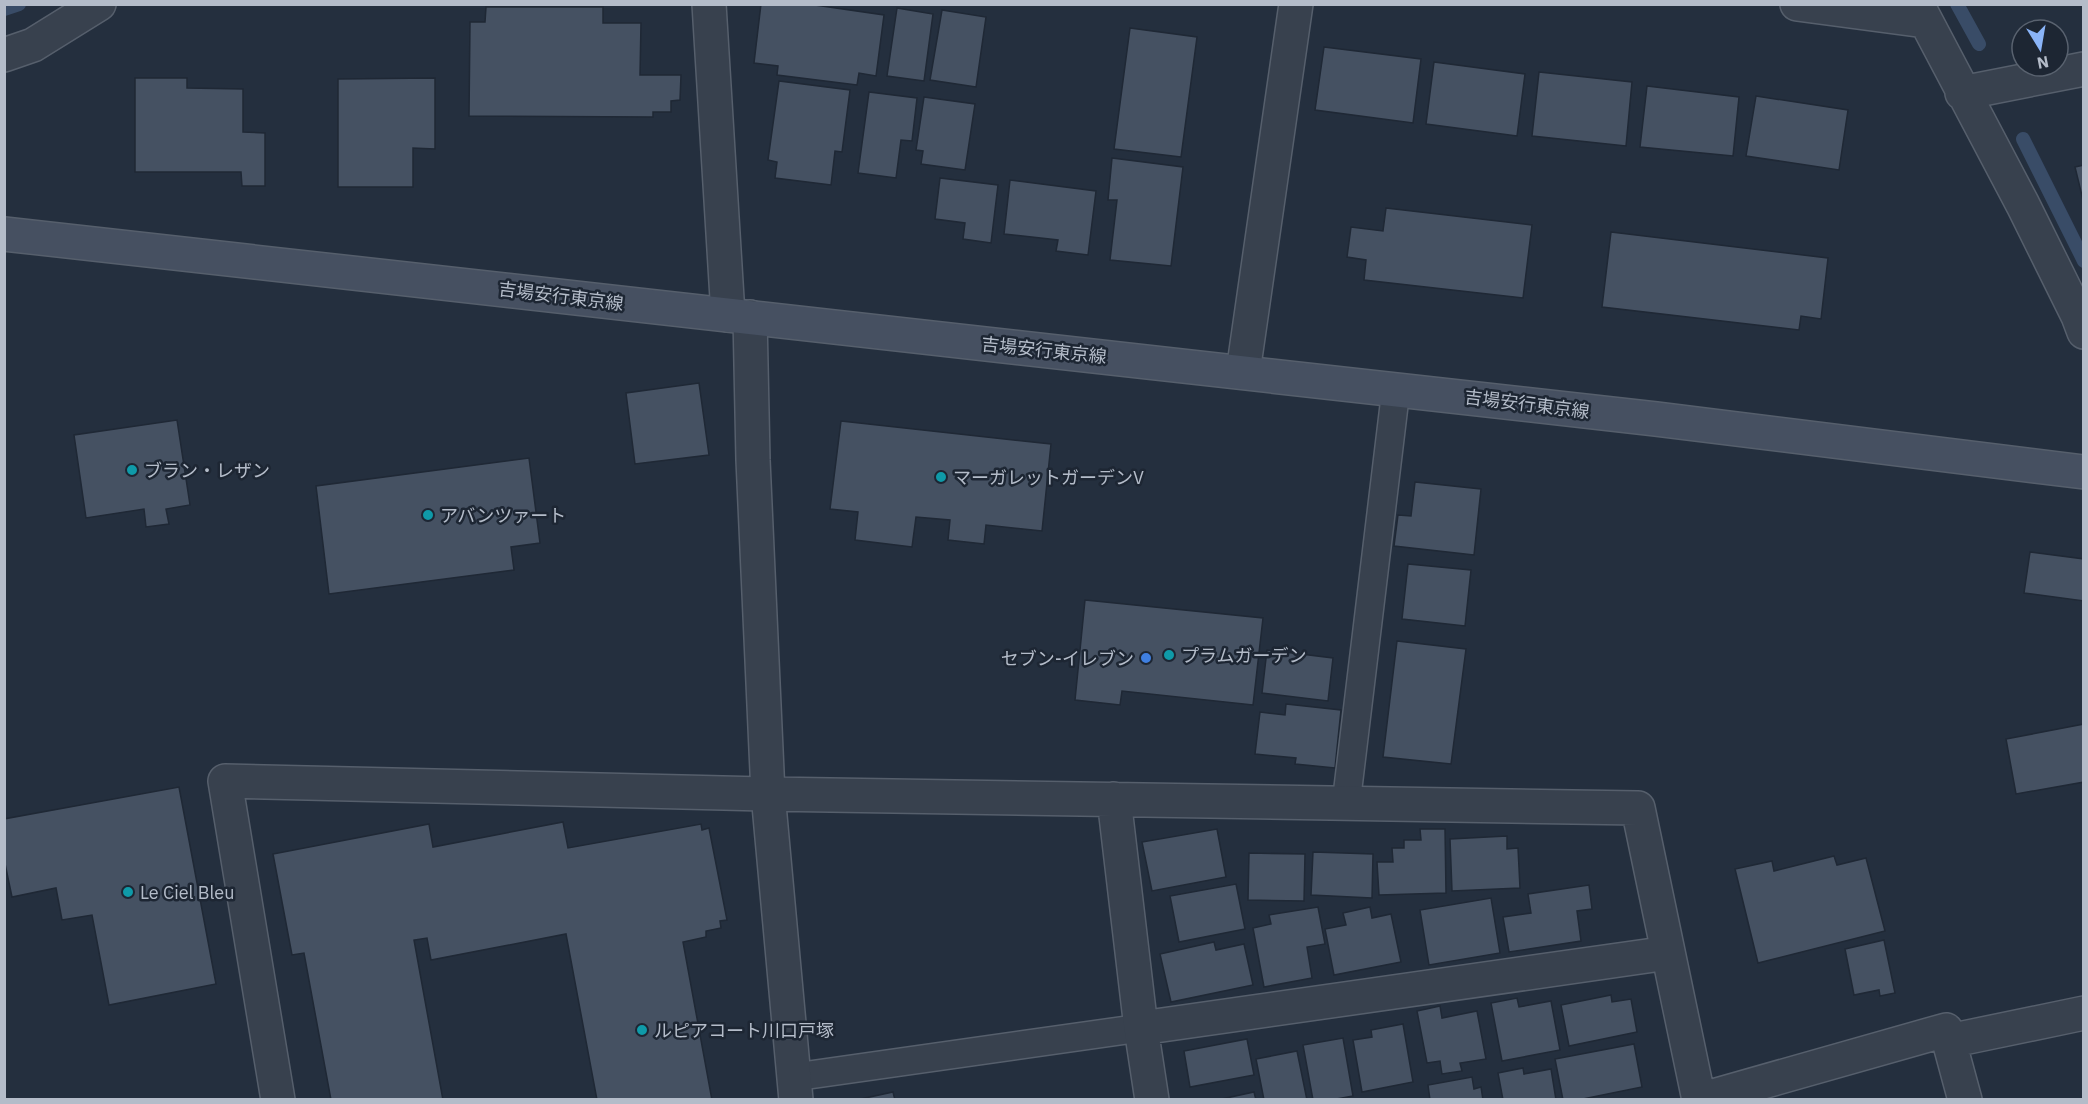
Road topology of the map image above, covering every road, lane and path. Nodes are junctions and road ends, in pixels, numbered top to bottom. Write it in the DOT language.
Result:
graph roads {
  1 [pos="99,4"];
  2 [pos="709,4"];
  3 [pos="1296,4"];
  4 [pos="1797,4"];
  5 [pos="1921,13"];
  6 [pos="4,55"];
  7 [pos="2084,69"];
  8 [pos="1962,93"];
  9 [pos="4,234"];
  10 [pos="739,316"];
  11 [pos="2084,332"];
  12 [pos="1243,372"];
  13 [pos="1396,389"];
  14 [pos="2084,472"];
  15 [pos="768,794"];
  16 [pos="1114,800"];
  17 [pos="1346,804"];
  18 [pos="1668,953"];
  19 [pos="2084,1012"];
  20 [pos="1141,1028"];
  21 [pos="1949,1041"];
  22 [pos="795,1088"];
  23 [pos="278,1100"];
  24 [pos="1152,1100"];
  25 [pos="1699,1100"];
  26 [pos="1965,1100"];
  1 -- 6 [label="street"];
  2 -- 10 [label="street"];
  3 -- 12 [label="street"];
  4 -- 5 [label="street"];
  5 -- 8 [label="street"];
  7 -- 8 [label="street"];
  8 -- 11 [label="street"];
  9 -- 10 [label="main road, 吉場安行東京線"];
  10 -- 12 [label="main road, 吉場安行東京線"];
  10 -- 15 [label="street"];
  12 -- 13 [label="main road, 吉場安行東京線"];
  13 -- 14 [label="main road, 吉場安行東京線"];
  13 -- 17 [label="lane"];
  15 -- 16 [label="street"];
  15 -- 22 [label="street"];
  15 -- 23 [label="street"];
  16 -- 17 [label="street"];
  16 -- 20 [label="street"];
  17 -- 18 [label="street"];
  18 -- 20 [label="street"];
  18 -- 25 [label="street"];
  19 -- 21 [label="street"];
  20 -- 22 [label="lane"];
  20 -- 24 [label="street"];
  21 -- 25 [label="street"];
  21 -- 26 [label="street"];
}
